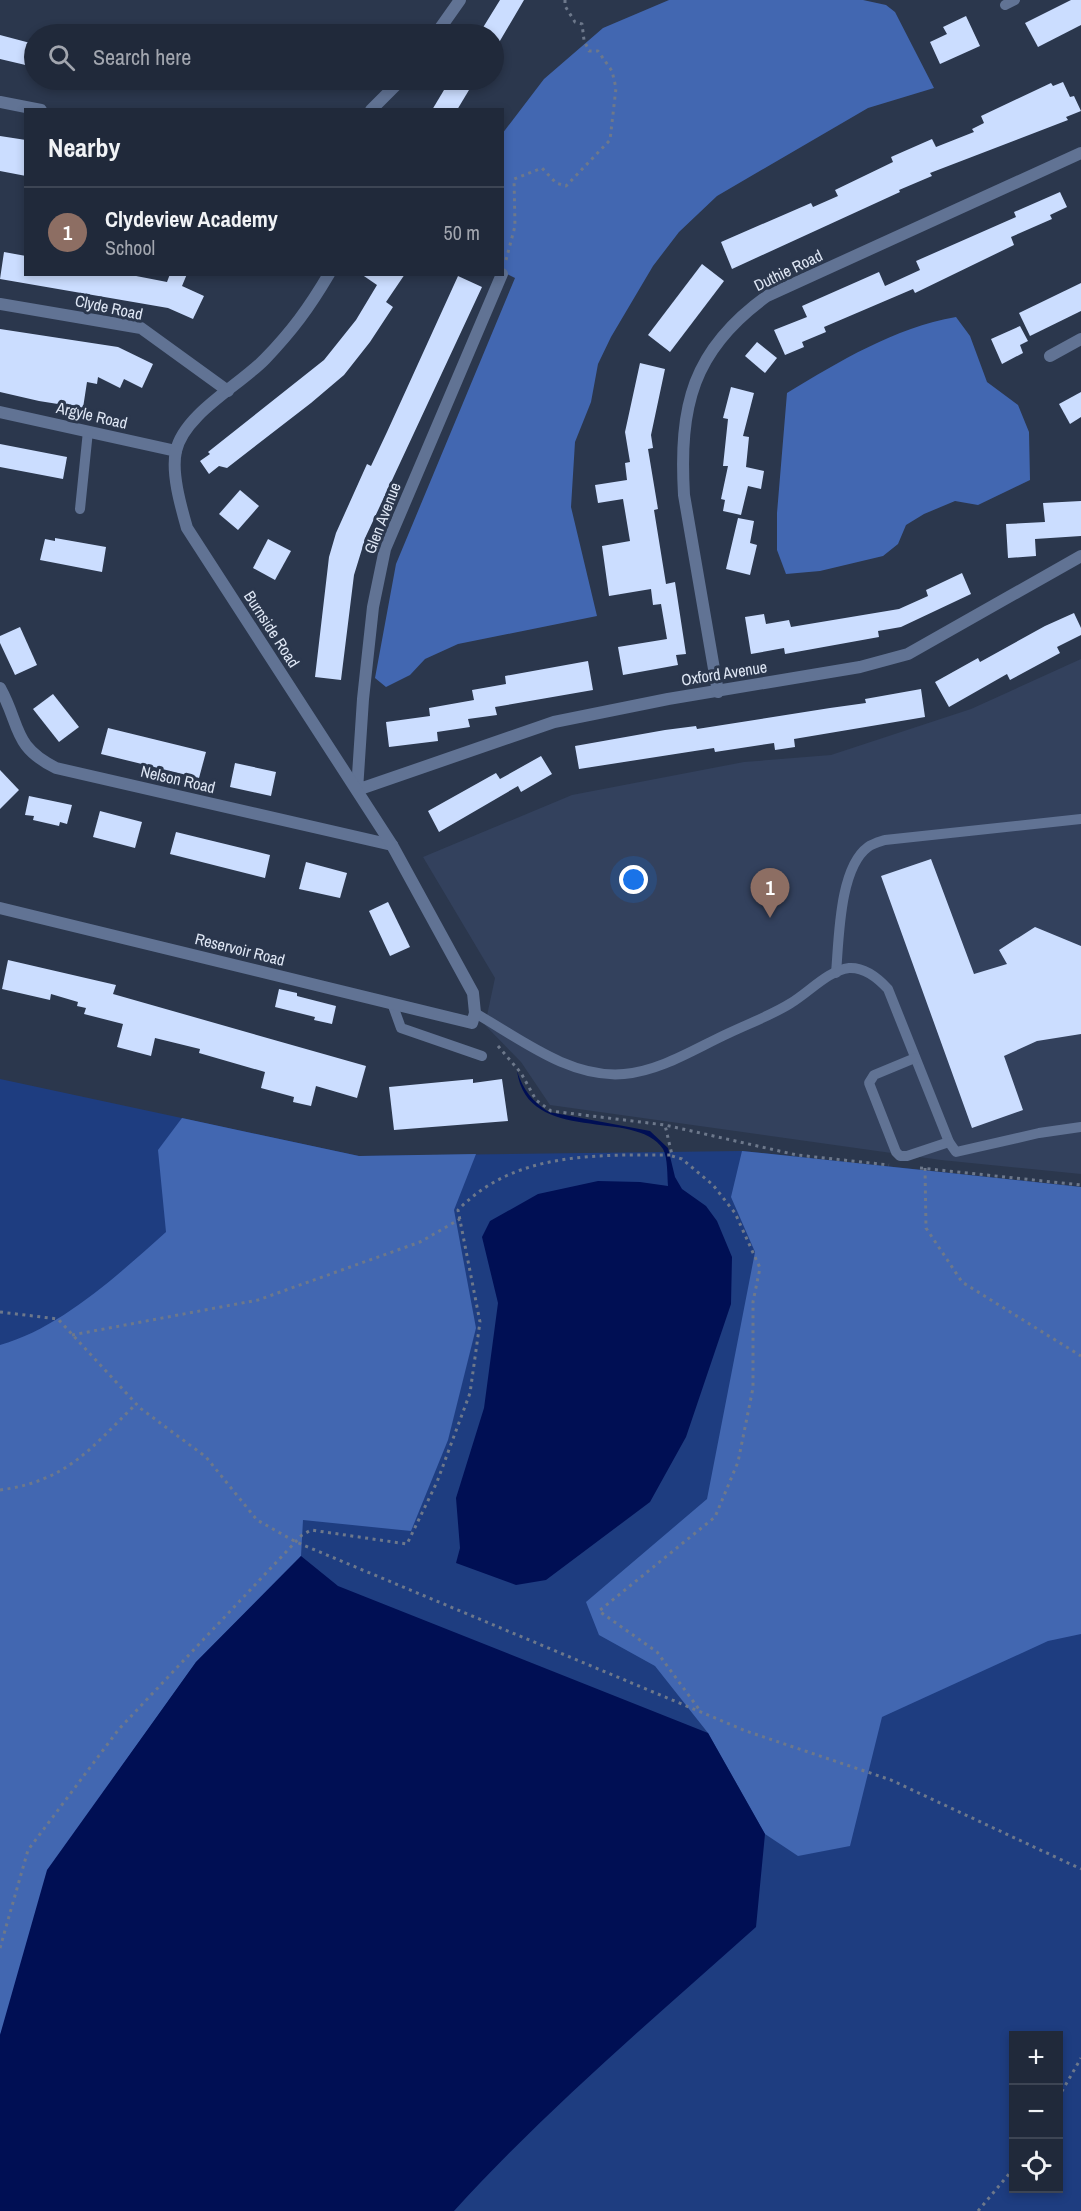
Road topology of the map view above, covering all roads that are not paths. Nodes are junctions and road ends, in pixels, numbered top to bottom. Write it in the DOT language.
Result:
graph roads {
  1 [pos="460,0"];
  2 [pos="443,24"];
  3 [pos="391,90"];
  4 [pos="0,102"];
  5 [pos="31,108"];
  6 [pos="373,108"];
  7 [pos="1081,153"];
  8 [pos="328,276"];
  9 [pos="501,276"];
  10 [pos="0,304"];
  11 [pos="1081,339"];
  12 [pos="1050,356"];
  13 [pos="228,391"];
  14 [pos="0,412"];
  15 [pos="88,431"];
  16 [pos="176,451"];
  17 [pos="80,508"];
  18 [pos="1081,556"];
  19 [pos="0,688"];
  20 [pos="718,692"];
  21 [pos="357,789"];
  22 [pos="1081,819"];
  23 [pos="392,845"];
  24 [pos="0,908"];
  25 [pos="836,972"];
  26 [pos="392,1004"];
  27 [pos="473,1018"];
  28 [pos="482,1056"];
  29 [pos="915,1058"];
  30 [pos="1081,1128"];
  31 [pos="949,1142"];
  1 -- 2 [label="street"];
  3 -- 6 [label="street"];
  4 -- 5 [label="street"];
  7 -- 20 [label="street, Duthie Road"];
  8 -- 13 [label="street, Burnside Road"];
  9 -- 21 [label="street, Glen Avenue"];
  10 -- 13 [label="street, Clyde Road"];
  11 -- 12 [label="street"];
  13 -- 16 [label="street, Burnside Road"];
  14 -- 15 [label="street, Argyle Road"];
  15 -- 16 [label="street, Argyle Road"];
  15 -- 17 [label="lane"];
  16 -- 21 [label="street, Burnside Road"];
  18 -- 20 [label="street, Oxford Avenue"];
  19 -- 23 [label="street, Nelson Road"];
  20 -- 21 [label="street, Oxford Avenue"];
  21 -- 23 [label="street, Burnside Road"];
  22 -- 25 [label="lane"];
  23 -- 27 [label="street, Burnside Road"];
  24 -- 26 [label="street, Reservoir Road"];
  25 -- 27 [label="lane"];
  25 -- 29 [label="lane"];
  26 -- 27 [label="street, Reservoir Road"];
  26 -- 28 [label="lane"];
  29 -- 31 [label="lane"];
  29 -- 31 [label="lane"];
  30 -- 31 [label="lane"];
}
